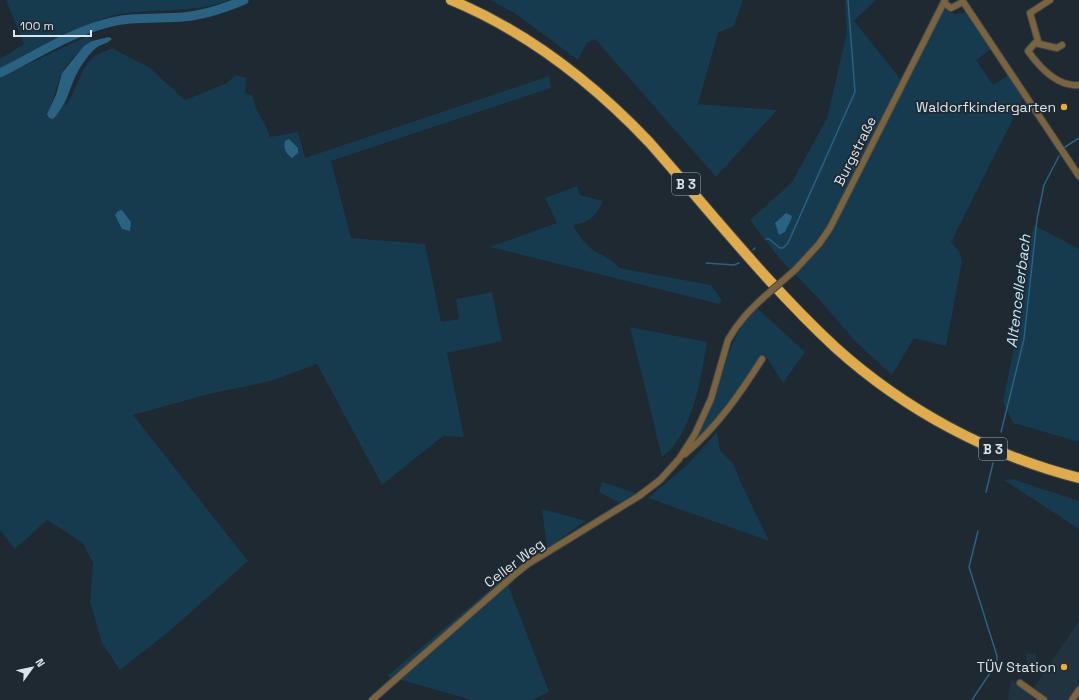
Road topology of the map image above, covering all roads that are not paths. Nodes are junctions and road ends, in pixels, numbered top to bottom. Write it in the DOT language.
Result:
graph roads {
  1 [pos="452,0"];
  2 [pos="1050,0"];
  3 [pos="963,1"];
  4 [pos="945,2"];
  5 [pos="1035,43"];
  6 [pos="1062,45"];
  7 [pos="1079,85"];
  8 [pos="1079,176"];
  9 [pos="764,297"];
  10 [pos="762,359"];
  11 [pos="680,459"];
  12 [pos="1068,475"];
  13 [pos="1079,478"];
  14 [pos="1079,483"];
  15 [pos="1020,683"];
  16 [pos="1079,690"];
  17 [pos="372,700"];
  18 [pos="1044,700"];
  19 [pos="1072,700"];
  1 -- 12 [label="highway, B 3"];
  2 -- 5 [label="street"];
  3 -- 4 [label="street"];
  3 -- 8 [label="street"];
  4 -- 9 [label="street, Burgstraße, bridge"];
  5 -- 6 [label="street"];
  5 -- 7 [label="street"];
  9 -- 11 [label="street, Celler Weg"];
  10 -- 11 [label="street, Celler Weg"];
  11 -- 17 [label="street, Celler Weg"];
  12 -- 13 [label="highway, B 3"];
  12 -- 14 [label="highway"];
  15 -- 18 [label="street"];
  16 -- 19 [label="street"];
}
